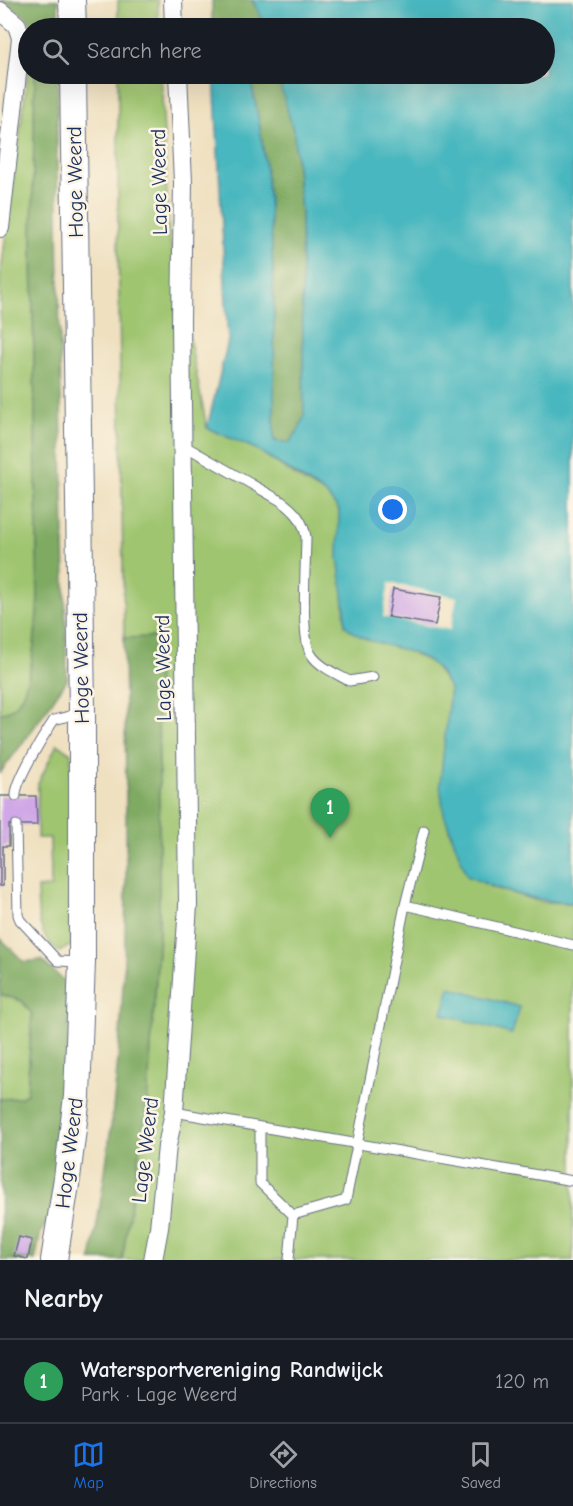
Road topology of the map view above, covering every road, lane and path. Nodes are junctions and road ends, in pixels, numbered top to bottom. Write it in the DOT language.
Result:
graph roads {
  1 [pos="72,0"];
  2 [pos="173,0"];
  3 [pos="0,11"];
  4 [pos="73,18"];
  5 [pos="174,18"];
  6 [pos="18,28"];
  7 [pos="18,65"];
  8 [pos="74,84"];
  9 [pos="178,84"];
  10 [pos="0,228"];
  11 [pos="183,445"];
  12 [pos="373,677"];
  13 [pos="82,712"];
  14 [pos="16,796"];
  15 [pos="16,825"];
  16 [pos="424,830"];
  17 [pos="405,905"];
  18 [pos="573,945"];
  19 [pos="82,962"];
  20 [pos="174,1112"];
  21 [pos="260,1128"];
  22 [pos="358,1144"];
  23 [pos="573,1181"];
  24 [pos="293,1215"];
  25 [pos="54,1260"];
  26 [pos="153,1260"];
  27 [pos="289,1260"];
  1 -- 4 [label="main road"];
  2 -- 5 [label="street"];
  3 -- 6 [label="street"];
  7 -- 10 [label="street"];
  8 -- 13 [label="main road, Hoge Weerd"];
  9 -- 11 [label="street, Lage Weerd"];
  11 -- 12 [label="lane"];
  11 -- 20 [label="street, Lage Weerd"];
  13 -- 14 [label="lane"];
  13 -- 19 [label="main road, Hoge Weerd"];
  15 -- 19 [label="lane"];
  16 -- 17 [label="lane"];
  17 -- 18 [label="lane"];
  17 -- 22 [label="lane"];
  19 -- 25 [label="main road, Hoge Weerd"];
  20 -- 21 [label="lane"];
  20 -- 26 [label="street, Lage Weerd"];
  21 -- 22 [label="lane"];
  21 -- 24 [label="lane"];
  22 -- 23 [label="lane"];
  22 -- 24 [label="lane"];
  24 -- 27 [label="lane"];
}
